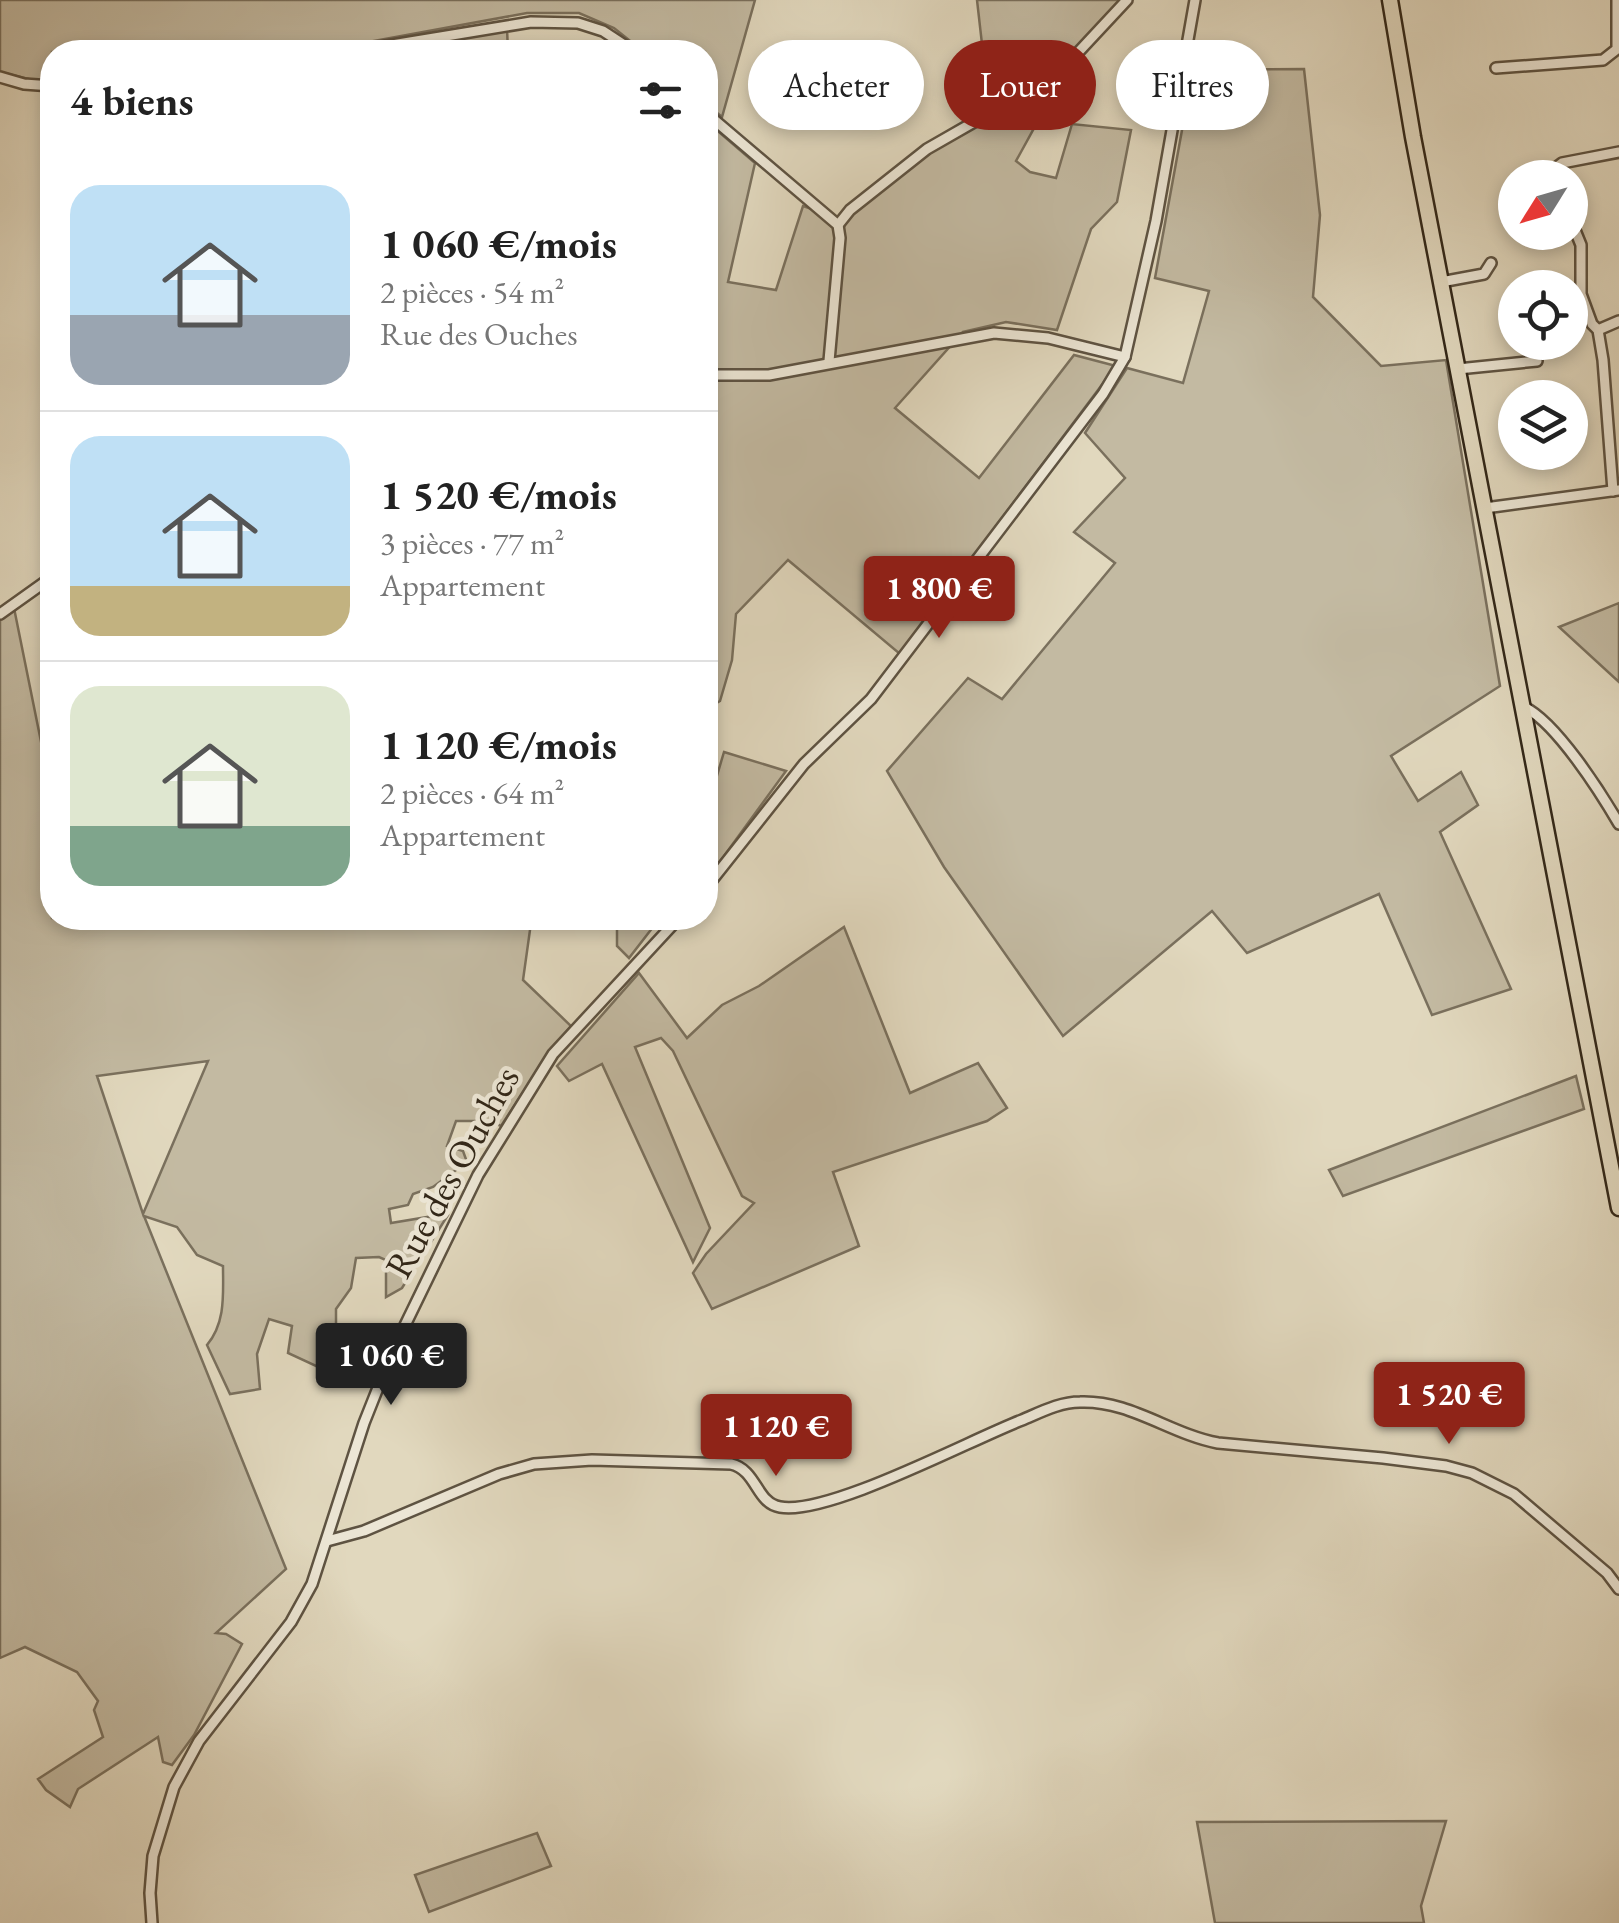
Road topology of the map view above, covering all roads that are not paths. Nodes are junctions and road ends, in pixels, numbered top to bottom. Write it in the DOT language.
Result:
graph roads {
  1 [pos="1127,0"];
  2 [pos="1195,0"];
  3 [pos="1390,0"];
  4 [pos="1618,0"];
  5 [pos="421,40"];
  6 [pos="617,40"];
  7 [pos="1496,68"];
  8 [pos="0,77"];
  9 [pos="40,85"];
  10 [pos="718,123"];
  11 [pos="1619,152"];
  12 [pos="1578,160"];
  13 [pos="838,225"];
  14 [pos="1581,250"];
  15 [pos="1491,263"];
  16 [pos="1441,282"];
  17 [pos="1619,322"];
  18 [pos="1598,330"];
  19 [pos="1125,357"];
  20 [pos="1537,361"];
  21 [pos="829,362"];
  22 [pos="1458,368"];
  23 [pos="718,376"];
  24 [pos="1614,437"];
  25 [pos="1616,490"];
  26 [pos="1484,508"];
  27 [pos="40,586"];
  28 [pos="0,614"];
  29 [pos="1522,707"];
  30 [pos="1619,824"];
  31 [pos="718,873"];
  32 [pos="668,930"];
  33 [pos="1619,1208"];
  34 [pos="327,1540"];
  35 [pos="1619,1589"];
  36 [pos="152,1923"];
  1 -- 13 [label="street"];
  2 -- 19 [label="street"];
  3 -- 16 [label="main road"];
  4 -- 7 [label="street"];
  5 -- 6 [label="street"];
  8 -- 9 [label="street"];
  10 -- 13 [label="street"];
  11 -- 12 [label="street"];
  13 -- 21 [label="street"];
  14 -- 18 [label="street"];
  15 -- 16 [label="street"];
  16 -- 22 [label="main road"];
  17 -- 18 [label="street"];
  18 -- 24 [label="street"];
  19 -- 21 [label="street"];
  19 -- 31 [label="street"];
  20 -- 22 [label="street"];
  21 -- 23 [label="street"];
  22 -- 26 [label="main road"];
  24 -- 25 [label="street"];
  25 -- 26 [label="street"];
  26 -- 29 [label="main road"];
  27 -- 28 [label="street"];
  29 -- 30 [label="street"];
  29 -- 33 [label="main road"];
  32 -- 34 [label="street, Rue des Ouches"];
  34 -- 35 [label="street"];
  34 -- 36 [label="street, Rue des Ouches"];
}
